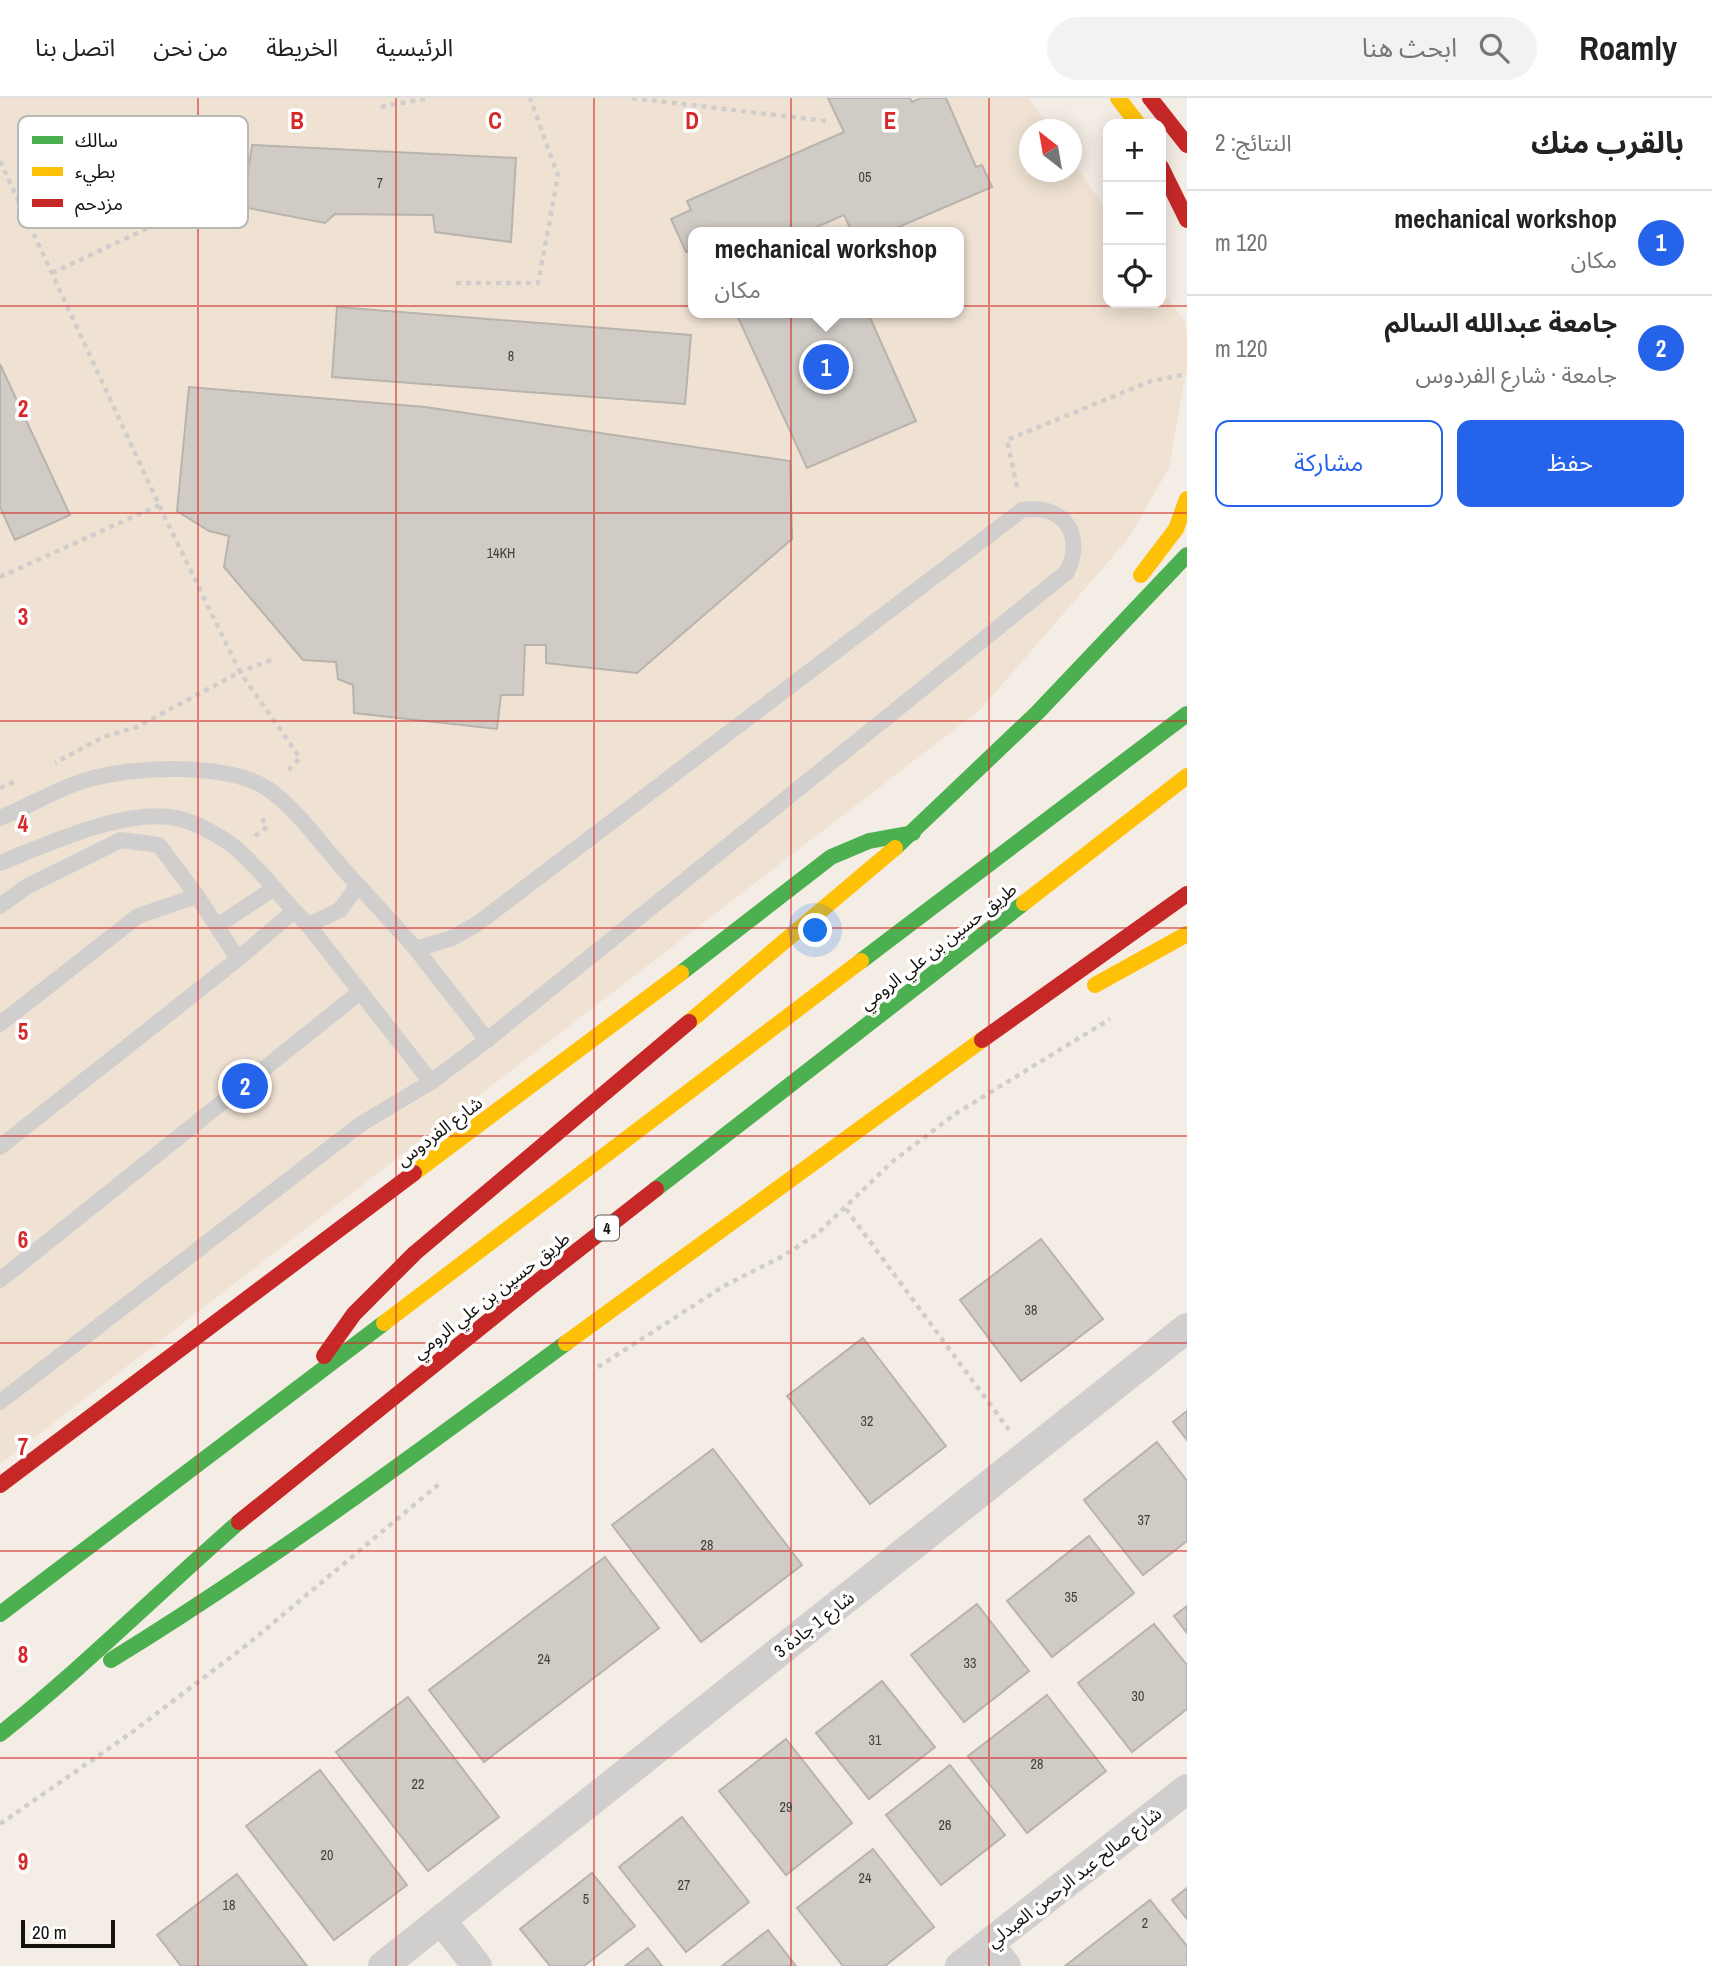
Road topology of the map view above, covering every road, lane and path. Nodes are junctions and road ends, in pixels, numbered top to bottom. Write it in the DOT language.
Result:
graph roads {
  1 [pos="428,98"];
  2 [pos="530,98"];
  3 [pos="632,98"];
  4 [pos="1118,98"];
  5 [pos="1150,98"];
  6 [pos="381,107"];
  7 [pos="1135,119"];
  8 [pos="826,121"];
  9 [pos="1187,145"];
  10 [pos="0,161"];
  11 [pos="1166,177"];
  12 [pos="18,200"];
  13 [pos="1187,220"];
  14 [pos="31,228"];
  15 [pos="148,228"];
  16 [pos="52,273"];
  17 [pos="456,284"];
  18 [pos="1187,374"];
  19 [pos="1187,499"];
  20 [pos="159,505"];
  21 [pos="1022,510"];
  22 [pos="1187,555"];
  23 [pos="0,577"];
  24 [pos="1135,583"];
  25 [pos="1118,605"];
  26 [pos="271,660"];
  27 [pos="240,672"];
  28 [pos="1037,713"];
  29 [pos="1187,714"];
  30 [pos="49,767"];
  31 [pos="1187,776"];
  32 [pos="24,778"];
  33 [pos="0,788"];
  34 [pos="0,818"];
  35 [pos="914,833"];
  36 [pos="0,863"];
  37 [pos="358,885"];
  38 [pos="274,889"];
  39 [pos="1187,894"];
  40 [pos="197,896"];
  41 [pos="0,906"];
  42 [pos="294,911"];
  43 [pos="308,925"];
  44 [pos="217,926"];
  45 [pos="1187,934"];
  46 [pos="415,949"];
  47 [pos="238,959"];
  48 [pos="360,992"];
  49 [pos="1077,995"];
  50 [pos="1053,1009"];
  51 [pos="1118,1014"];
  52 [pos="0,1024"];
  53 [pos="487,1040"];
  54 [pos="930,1076"];
  55 [pos="431,1082"];
  56 [pos="0,1147"];
  57 [pos="846,1209"];
  58 [pos="0,1280"];
  59 [pos="1187,1328"];
  60 [pos="595,1369"];
  61 [pos="308,1382"];
  62 [pos="0,1402"];
  63 [pos="1027,1455"];
  64 [pos="440,1483"];
  65 [pos="0,1485"];
  66 [pos="0,1614"];
  67 [pos="44,1699"];
  68 [pos="0,1734"];
  69 [pos="1187,1789"];
  70 [pos="0,1824"];
  71 [pos="442,1920"];
  72 [pos="998,1955"];
  73 [pos="383,1966"];
  74 [pos="477,1966"];
  75 [pos="960,1966"];
  1 -- 6 [label="path"];
  2 -- 17 [label="path"];
  3 -- 8 [label="path"];
  4 -- 7 [label="main road"];
  5 -- 9 [label="main road"];
  10 -- 12 [label="path"];
  11 -- 13 [label="main road"];
  14 -- 16 [label="path"];
  15 -- 16 [label="path"];
  16 -- 20 [label="path"];
  18 -- 21 [label="path"];
  19 -- 24 [label="main road"];
  20 -- 23 [label="path"];
  20 -- 27 [label="path"];
  21 -- 46 [label="lane"];
  21 -- 53 [label="lane"];
  22 -- 28 [label="main road"];
  25 -- 28 [label="main road"];
  26 -- 27 [label="path"];
  27 -- 30 [label="path"];
  28 -- 35 [label="main road"];
  29 -- 61 [label="main road, طريق حسين بن علي الرومي"];
  31 -- 67 [label="main road, طريق حسين بن علي الرومي / 4"];
  32 -- 33 [label="path"];
  34 -- 37 [label="lane"];
  35 -- 61 [label="main road"];
  35 -- 65 [label="main road, شارع الفردوس"];
  36 -- 38 [label="lane"];
  37 -- 43 [label="lane"];
  37 -- 46 [label="lane"];
  38 -- 42 [label="lane"];
  38 -- 44 [label="lane"];
  39 -- 54 [label="main road"];
  40 -- 41 [label="lane"];
  40 -- 44 [label="lane"];
  40 -- 52 [label="lane"];
  42 -- 43 [label="lane"];
  42 -- 47 [label="lane"];
  43 -- 48 [label="lane"];
  44 -- 47 [label="lane"];
  45 -- 49 [label="main road"];
  46 -- 53 [label="lane"];
  47 -- 56 [label="lane"];
  48 -- 55 [label="lane"];
  48 -- 58 [label="lane"];
  50 -- 54 [label="main road"];
  51 -- 57 [label="path"];
  53 -- 55 [label="lane"];
  54 -- 67 [label="main road"];
  55 -- 62 [label="lane"];
  57 -- 60 [label="path"];
  57 -- 63 [label="path"];
  59 -- 63 [label="street, شارع 1 جادة 3"];
  61 -- 66 [label="main road, طريق حسين بن علي الرومي"];
  63 -- 71 [label="street, شارع 1 جادة 3"];
  64 -- 70 [label="path"];
  67 -- 68 [label="main road, طريق حسين بن علي الرومي / 4"];
  69 -- 72 [label="street, شارع صالح عبد الرحمن العبدلي"];
  71 -- 73 [label="street, شارع 1 جادة 3"];
  71 -- 74 [label="street"];
  72 -- 75 [label="street, شارع صالح عبد الرحمن العبدلي"];
}
